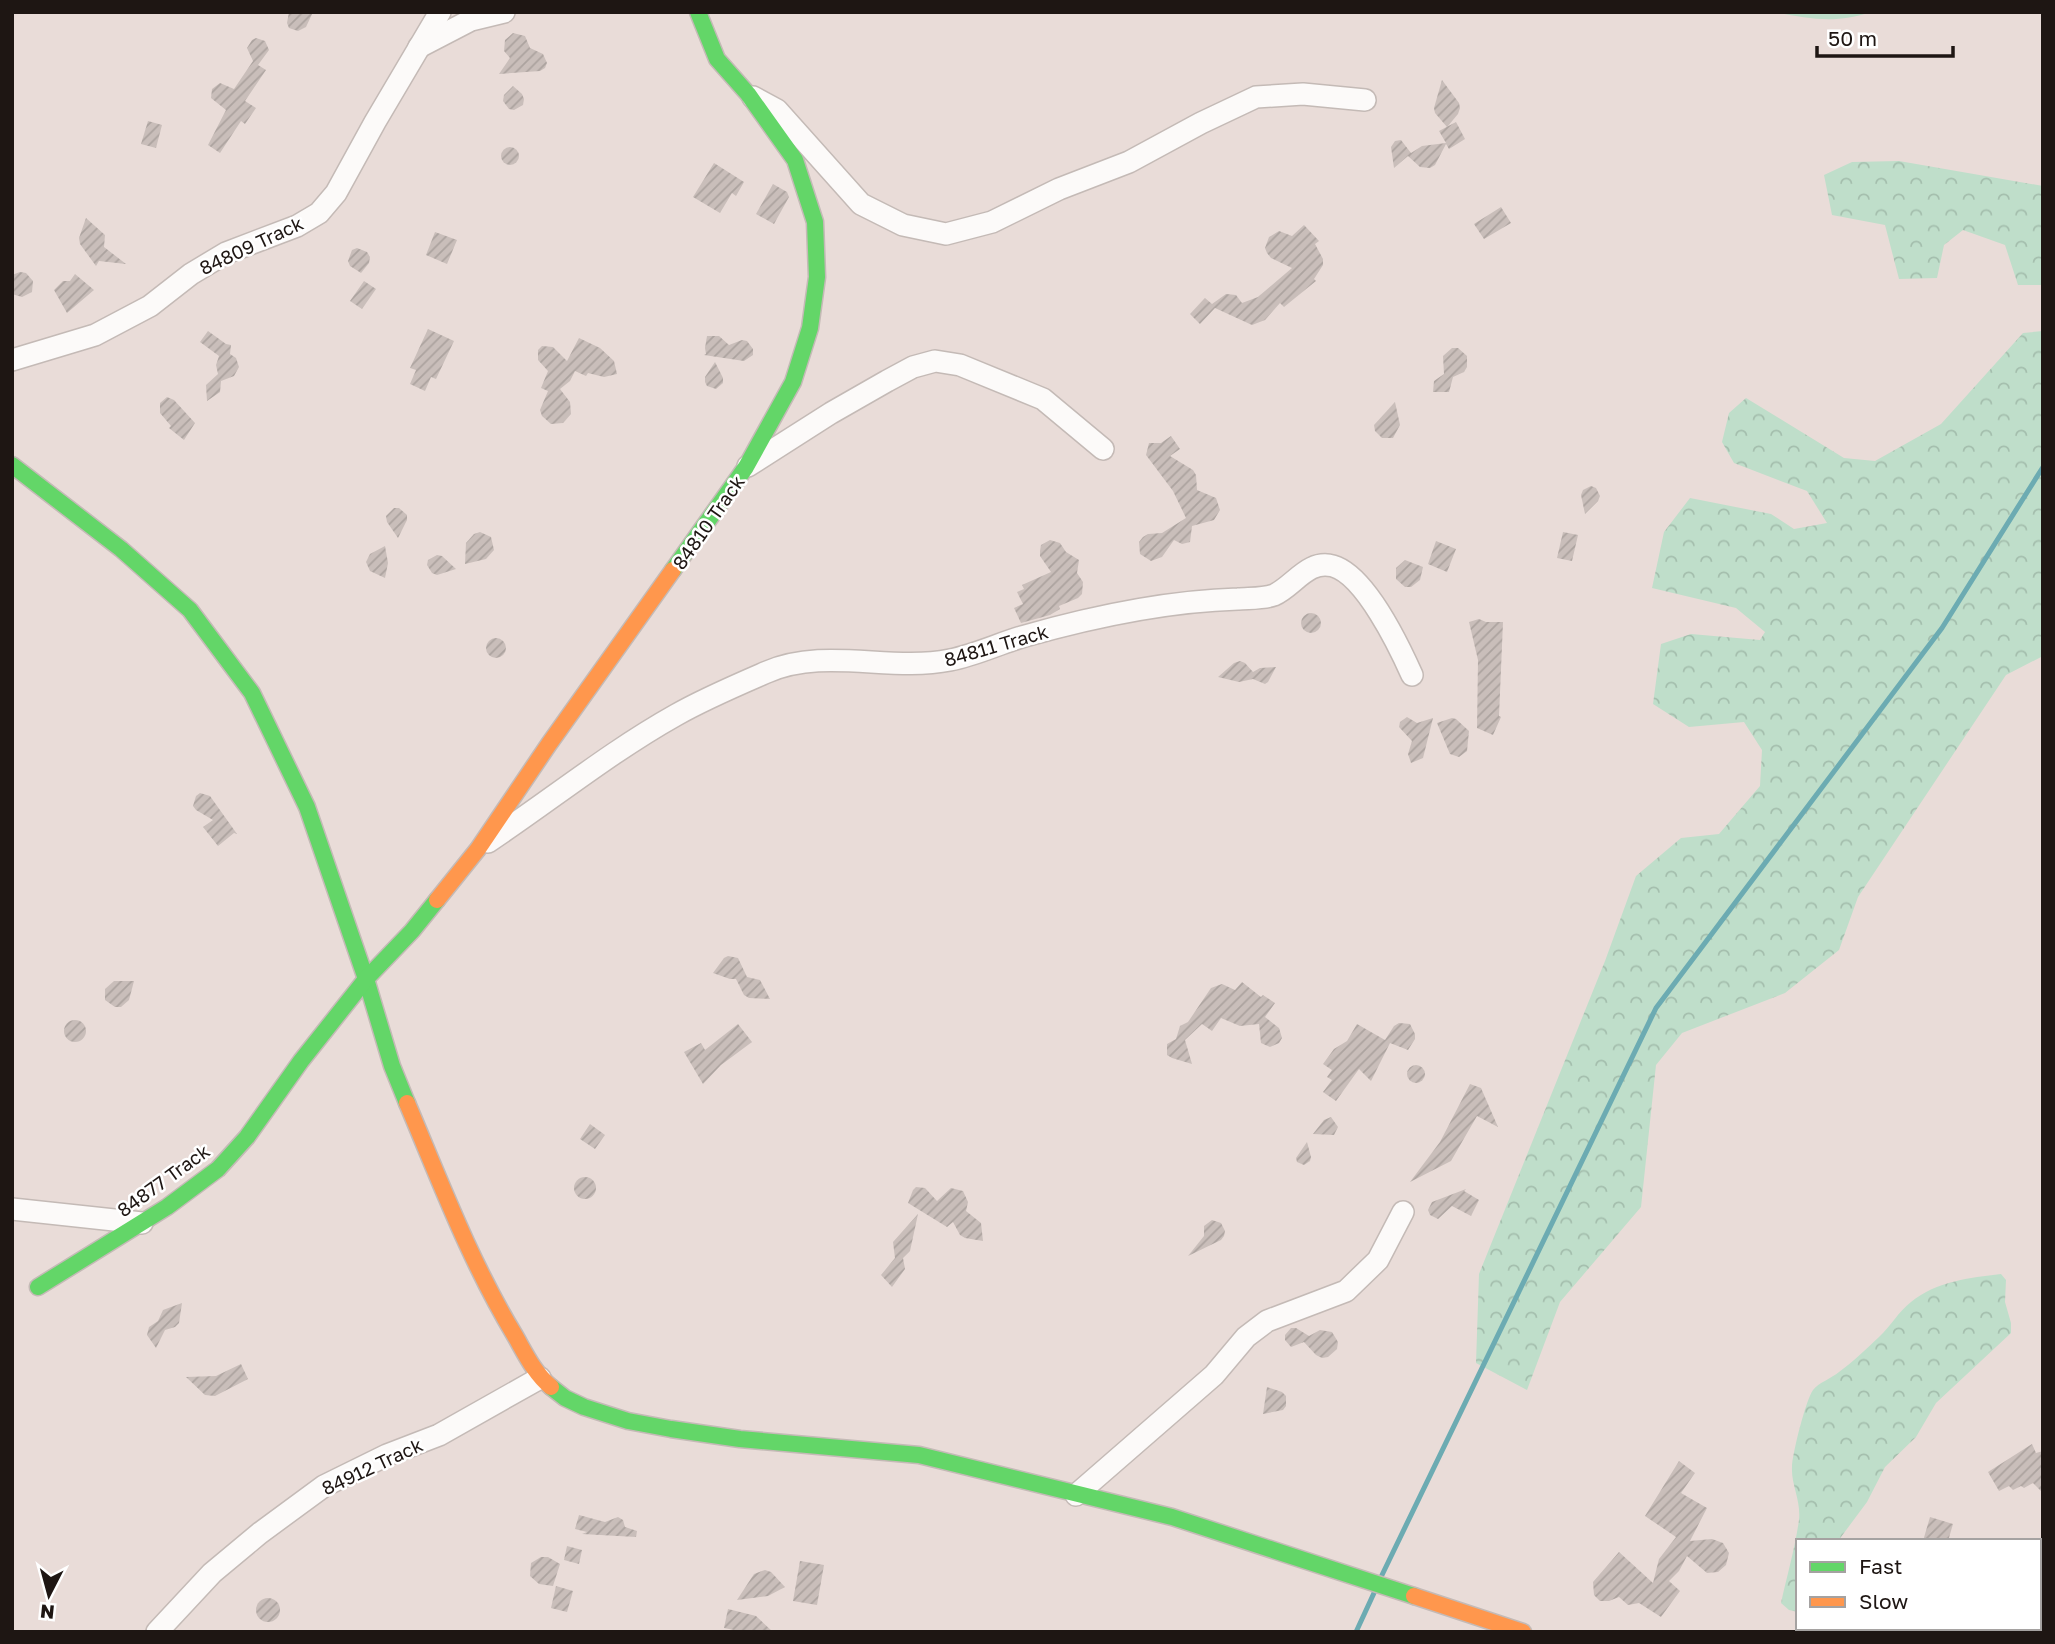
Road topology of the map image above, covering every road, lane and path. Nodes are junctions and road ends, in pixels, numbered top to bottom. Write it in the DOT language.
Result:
graph roads {
  1 [pos="440,12"];
  2 [pos="504,12"];
  3 [pos="698,12"];
  4 [pos="418,48"];
  5 [pos="748,94"];
  6 [pos="1365,100"];
  7 [pos="12,360"];
  8 [pos="1103,449"];
  9 [pos="12,465"];
  10 [pos="746,467"];
  11 [pos="1412,675"];
  12 [pos="478,849"];
  13 [pos="366,979"];
  14 [pos="12,1209"];
  15 [pos="1404,1212"];
  16 [pos="142,1223"];
  17 [pos="38,1287"];
  18 [pos="540,1378"];
  19 [pos="1076,1495"];
  20 [pos="157,1632"];
  21 [pos="1523,1632"];
  1 -- 4 [label="street, 84809 Track"];
  2 -- 4 [label="street"];
  3 -- 5 [label="street, 84810 Track"];
  4 -- 7 [label="street, 84809 Track"];
  5 -- 6 [label="street"];
  5 -- 10 [label="street, 84810 Track"];
  8 -- 10 [label="street"];
  9 -- 13 [label="street"];
  10 -- 12 [label="street, 84810 Track"];
  11 -- 12 [label="street, 84811 Track"];
  12 -- 13 [label="street, 84810 Track"];
  13 -- 16 [label="street, 84877 Track"];
  13 -- 18 [label="street"];
  14 -- 16 [label="street"];
  15 -- 19 [label="street"];
  16 -- 17 [label="street, 84877 Track"];
  18 -- 19 [label="street"];
  18 -- 20 [label="street, 84912 Track"];
  19 -- 21 [label="street"];
}
